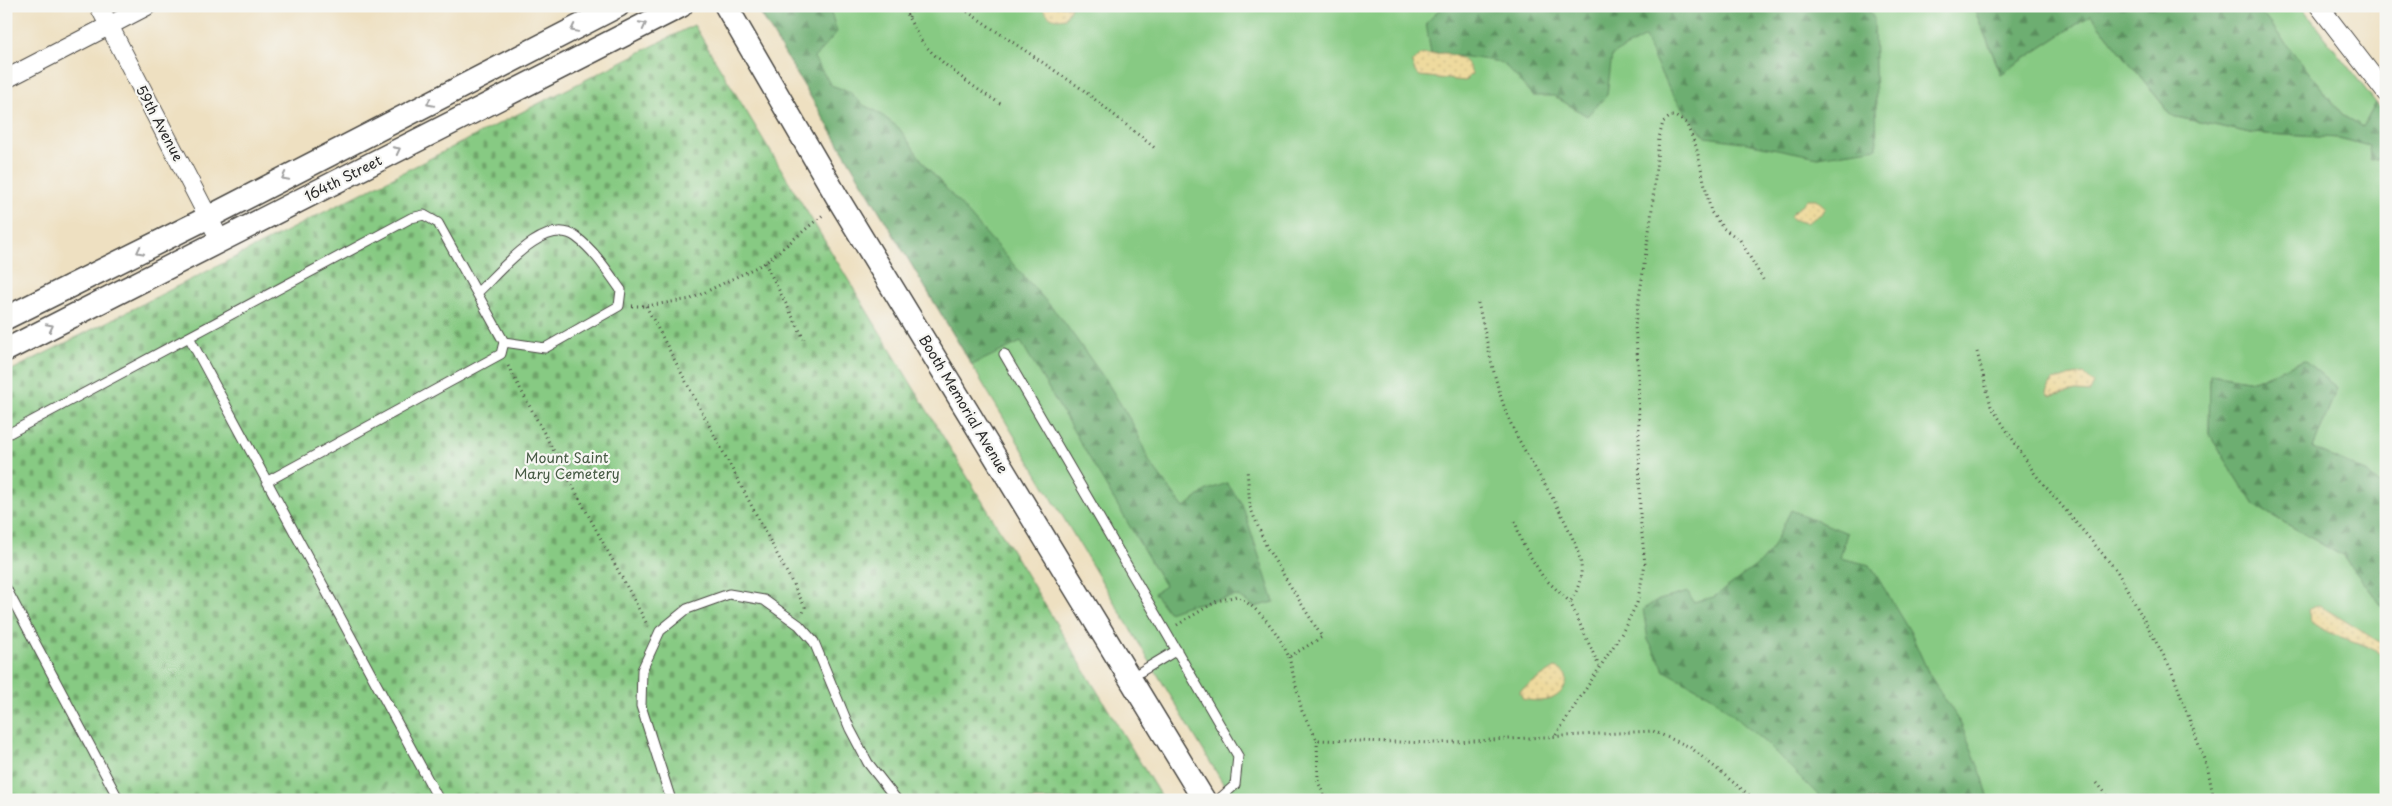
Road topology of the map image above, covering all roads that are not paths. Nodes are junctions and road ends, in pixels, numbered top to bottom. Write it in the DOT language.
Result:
graph roads {
  1 [pos="99,6"];
  2 [pos="147,6"];
  3 [pos="618,6"];
  4 [pos="680,6"];
  5 [pos="726,6"];
  6 [pos="2319,6"];
  7 [pos="109,26"];
  8 [pos="6,78"];
  9 [pos="2386,92"];
  10 [pos="209,217"];
  11 [pos="220,240"];
  12 [pos="477,293"];
  13 [pos="6,318"];
  14 [pos="189,337"];
  15 [pos="504,342"];
  16 [pos="6,350"];
  17 [pos="1004,354"];
  18 [pos="6,435"];
  19 [pos="268,481"];
  20 [pos="6,588"];
  21 [pos="1177,650"];
  22 [pos="1130,678"];
  23 [pos="119,800"];
  24 [pos="439,800"];
  25 [pos="670,800"];
  26 [pos="898,800"];
  27 [pos="1204,800"];
  28 [pos="1218,800"];
  1 -- 7 [label="street, 59th Avenue"];
  2 -- 7 [label="street"];
  3 -- 10 [label="street, 164th Street, one-way"];
  11 -- 4 [label="street, 164th Street, one-way"];
  5 -- 22 [label="street, Booth Memorial Avenue"];
  6 -- 9 [label="street"];
  7 -- 8 [label="street"];
  7 -- 10 [label="street, 59th Avenue"];
  10 -- 11 [label="street, 59th Avenue"];
  10 -- 13 [label="street, 164th Street, one-way"];
  16 -- 11 [label="street, 164th Street, one-way"];
  12 -- 14 [label="lane"];
  12 -- 15 [label="lane"];
  12 -- 15 [label="lane"];
  14 -- 18 [label="lane"];
  14 -- 19 [label="lane"];
  15 -- 19 [label="lane"];
  17 -- 21 [label="lane"];
  19 -- 24 [label="lane"];
  20 -- 23 [label="lane"];
  21 -- 22 [label="lane"];
  21 -- 28 [label="lane"];
  22 -- 27 [label="street, Booth Memorial Avenue"];
  25 -- 26 [label="lane"];
}
